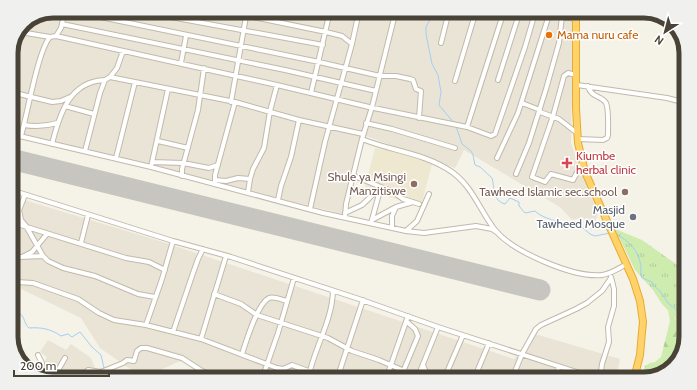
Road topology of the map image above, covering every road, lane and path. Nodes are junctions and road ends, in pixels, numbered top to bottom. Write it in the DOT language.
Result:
graph roads {
  1 [pos="63,18"];
  2 [pos="102,18"];
  3 [pos="177,18"];
  4 [pos="246,18"];
  5 [pos="268,18"];
  6 [pos="329,18"];
  7 [pos="358,18"];
  8 [pos="395,18"];
  9 [pos="447,18"];
  10 [pos="474,18"];
  11 [pos="502,18"];
  12 [pos="520,18"];
  13 [pos="534,18"];
  14 [pos="548,18"];
  15 [pos="562,18"];
  16 [pos="577,18"];
  17 [pos="62,24"];
  18 [pos="244,30"];
  19 [pos="326,32"];
  20 [pos="25,33"];
  21 [pos="56,36"];
  22 [pos="186,36"];
  23 [pos="50,37"];
  24 [pos="352,44"];
  25 [pos="441,44"];
  26 [pos="323,45"];
  27 [pos="241,47"];
  28 [pos="184,50"];
  29 [pos="123,51"];
  30 [pos="238,60"];
  31 [pos="319,62"];
  32 [pos="181,63"];
  33 [pos="204,68"];
  34 [pos="346,68"];
  35 [pos="576,75"];
  36 [pos="236,76"];
  37 [pos="316,76"];
  38 [pos="380,76"];
  39 [pos="110,77"];
  40 [pos="105,80"];
  41 [pos="498,80"];
  42 [pos="455,81"];
  43 [pos="135,82"];
  44 [pos="342,82"];
  45 [pos="277,85"];
  46 [pos="576,85"];
  47 [pos="588,86"];
  48 [pos="168,89"];
  49 [pos="376,91"];
  50 [pos="312,93"];
  51 [pos="18,94"];
  52 [pos="71,96"];
  53 [pos="200,96"];
  54 [pos="31,97"];
  55 [pos="337,100"];
  56 [pos="679,101"];
  57 [pos="233,102"];
  58 [pos="522,104"];
  59 [pos="65,106"];
  60 [pos="372,107"];
  61 [pos="270,111"];
  62 [pos="540,111"];
  63 [pos="94,114"];
  64 [pos="553,116"];
  65 [pos="419,118"];
  66 [pos="299,120"];
  67 [pos="57,123"];
  68 [pos="366,123"];
  69 [pos="24,125"];
  70 [pos="330,126"];
  71 [pos="467,127"];
  72 [pos="18,135"];
  73 [pos="21,136"];
  74 [pos="578,136"];
  75 [pos="362,137"];
  76 [pos="158,141"];
  77 [pos="52,144"];
  78 [pos="188,148"];
  79 [pos="455,148"];
  80 [pos="85,151"];
  81 [pos="116,158"];
  82 [pos="497,158"];
  83 [pos="183,163"];
  84 [pos="582,164"];
  85 [pos="152,165"];
  86 [pos="218,165"];
  87 [pos="516,174"];
  88 [pos="182,176"];
  89 [pos="354,176"];
  90 [pos="250,179"];
  91 [pos="215,182"];
  92 [pos="381,187"];
  93 [pos="18,192"];
  94 [pos="248,192"];
  95 [pos="429,194"];
  96 [pos="25,195"];
  97 [pos="278,200"];
  98 [pos="413,202"];
  99 [pos="419,204"];
  100 [pos="396,207"];
  101 [pos="310,209"];
  102 [pos="19,210"];
  103 [pos="88,215"];
  104 [pos="345,215"];
  105 [pos="371,222"];
  106 [pos="18,225"];
  107 [pos="27,228"];
  108 [pos="392,228"];
  109 [pos="406,231"];
  110 [pos="498,233"];
  111 [pos="47,234"];
  112 [pos="174,241"];
  113 [pos="81,243"];
  114 [pos="38,246"];
  115 [pos="203,249"];
  116 [pos="40,250"];
  117 [pos="30,254"];
  118 [pos="43,256"];
  119 [pos="226,256"];
  120 [pos="20,257"];
  121 [pos="627,264"];
  122 [pos="165,270"];
  123 [pos="609,273"];
  124 [pos="294,278"];
  125 [pos="611,278"];
  126 [pos="18,282"];
  127 [pos="333,291"];
  128 [pos="214,294"];
  129 [pos="155,298"];
  130 [pos="363,300"];
  131 [pos="287,301"];
  132 [pos="257,315"];
  133 [pos="408,316"];
  134 [pos="406,321"];
  135 [pos="281,323"];
  136 [pos="146,325"];
  137 [pos="438,327"];
  138 [pos="174,332"];
  139 [pos="463,335"];
  140 [pos="321,336"];
  141 [pos="200,339"];
  142 [pos="489,344"];
  143 [pos="348,349"];
  144 [pos="242,354"];
  145 [pos="522,354"];
  146 [pos="38,355"];
  147 [pos="65,358"];
  148 [pos="268,364"];
  149 [pos="423,364"];
  150 [pos="391,365"];
  151 [pos="559,367"];
  152 [pos="40,369"];
  153 [pos="310,371"];
  154 [pos="404,371"];
  155 [pos="57,372"];
  156 [pos="86,372"];
  157 [pos="101,372"];
  158 [pos="206,372"];
  159 [pos="265,372"];
  160 [pos="340,372"];
  161 [pos="388,372"];
  162 [pos="420,372"];
  163 [pos="427,372"];
  164 [pos="447,372"];
  165 [pos="477,372"];
  166 [pos="515,372"];
  167 [pos="557,372"];
  168 [pos="576,372"];
  169 [pos="600,372"];
  170 [pos="636,372"];
  1 -- 17 [label="street"];
  2 -- 22 [label="street"];
  3 -- 18 [label="street"];
  4 -- 18 [label="street"];
  5 -- 19 [label="street"];
  6 -- 19 [label="street"];
  7 -- 24 [label="street"];
  8 -- 38 [label="street"];
  9 -- 25 [label="street"];
  10 -- 42 [label="street"];
  11 -- 71 [label="street"];
  12 -- 41 [label="street"];
  13 -- 71 [label="street"];
  14 -- 58 [label="street"];
  15 -- 62 [label="street"];
  16 -- 35 [label="highway"];
  17 -- 21 [label="street"];
  17 -- 28 [label="street"];
  18 -- 26 [label="street"];
  18 -- 27 [label="street"];
  19 -- 24 [label="street"];
  19 -- 26 [label="street"];
  20 -- 23 [label="street"];
  21 -- 23 [label="street"];
  21 -- 29 [label="street"];
  22 -- 27 [label="street"];
  22 -- 28 [label="street"];
  23 -- 54 [label="street"];
  24 -- 34 [label="street"];
  26 -- 31 [label="street"];
  27 -- 30 [label="street"];
  27 -- 31 [label="street"];
  28 -- 30 [label="street"];
  28 -- 32 [label="street"];
  29 -- 32 [label="street"];
  29 -- 39 [label="street"];
  30 -- 36 [label="street"];
  30 -- 37 [label="street"];
  31 -- 34 [label="street"];
  31 -- 37 [label="street"];
  32 -- 33 [label="street"];
  33 -- 36 [label="street"];
  33 -- 53 [label="street"];
  34 -- 38 [label="street"];
  34 -- 44 [label="street"];
  35 -- 46 [label="highway"];
  35 -- 64 [label="street"];
  36 -- 45 [label="street"];
  36 -- 57 [label="street"];
  37 -- 44 [label="street"];
  37 -- 50 [label="street"];
  38 -- 49 [label="street"];
  38 -- 65 [label="street"];
  39 -- 40 [label="street"];
  39 -- 43 [label="street"];
  40 -- 52 [label="street"];
  40 -- 63 [label="street"];
  43 -- 48 [label="street"];
  43 -- 81 [label="street"];
  44 -- 49 [label="street"];
  44 -- 55 [label="street"];
  45 -- 50 [label="street"];
  45 -- 61 [label="street"];
  46 -- 47 [label="street"];
  46 -- 74 [label="highway"];
  47 -- 56 [label="street"];
  47 -- 74 [label="street"];
  48 -- 53 [label="street"];
  48 -- 76 [label="street"];
  49 -- 60 [label="street"];
  50 -- 55 [label="street"];
  51 -- 54 [label="street"];
  52 -- 54 [label="street"];
  52 -- 59 [label="street"];
  53 -- 57 [label="street"];
  53 -- 78 [label="street"];
  54 -- 69 [label="street"];
  55 -- 60 [label="street"];
  55 -- 70 [label="street"];
  57 -- 61 [label="street"];
  57 -- 86 [label="street"];
  58 -- 62 [label="street"];
  58 -- 82 [label="street"];
  59 -- 63 [label="street"];
  59 -- 67 [label="street"];
  60 -- 65 [label="street"];
  60 -- 68 [label="street"];
  61 -- 66 [label="street"];
  61 -- 90 [label="street"];
  62 -- 64 [label="street"];
  62 -- 87 [label="street"];
  63 -- 80 [label="street"];
  64 -- 74 [label="street"];
  64 -- 84 [label="street"];
  65 -- 71 [label="street"];
  66 -- 70 [label="street"];
  66 -- 97 [label="street"];
  67 -- 69 [label="street"];
  67 -- 77 [label="street"];
  68 -- 75 [label="street"];
  68 -- 79 [label="street"];
  69 -- 73 [label="street"];
  70 -- 75 [label="street"];
  70 -- 101 [label="street"];
  72 -- 73 [label="street"];
  73 -- 77 [label="street"];
  74 -- 84 [label="highway"];
  75 -- 89 [label="street"];
  75 -- 110 [label="street"];
  76 -- 78 [label="street"];
  76 -- 85 [label="street"];
  77 -- 80 [label="street"];
  78 -- 83 [label="street"];
  80 -- 81 [label="street"];
  81 -- 85 [label="street"];
  83 -- 85 [label="street"];
  83 -- 86 [label="street"];
  83 -- 88 [label="street"];
  84 -- 121 [label="highway"];
  85 -- 88 [label="street"];
  86 -- 91 [label="street"];
  88 -- 91 [label="street"];
  89 -- 92 [label="street"];
  89 -- 104 [label="street"];
  90 -- 91 [label="street"];
  90 -- 94 [label="street"];
  91 -- 94 [label="street"];
  92 -- 98 [label="street"];
  92 -- 104 [label="street"];
  92 -- 105 [label="street"];
  93 -- 96 [label="street"];
  94 -- 97 [label="street"];
  95 -- 109 [label="street"];
  96 -- 102 [label="street"];
  96 -- 103 [label="street"];
  97 -- 101 [label="street"];
  98 -- 99 [label="street"];
  98 -- 100 [label="street"];
  100 -- 105 [label="street"];
  100 -- 108 [label="street"];
  101 -- 104 [label="street"];
  102 -- 107 [label="street"];
  103 -- 112 [label="street"];
  103 -- 113 [label="street"];
  104 -- 105 [label="street"];
  105 -- 108 [label="street"];
  106 -- 107 [label="street"];
  107 -- 111 [label="street"];
  107 -- 114 [label="street"];
  108 -- 109 [label="street"];
  109 -- 110 [label="street"];
  110 -- 123 [label="street"];
  111 -- 113 [label="street"];
  111 -- 114 [label="street"];
  112 -- 115 [label="street"];
  112 -- 122 [label="street"];
  113 -- 122 [label="street"];
  114 -- 116 [label="street"];
  114 -- 117 [label="street"];
  115 -- 119 [label="street"];
  115 -- 138 [label="street"];
  116 -- 117 [label="street"];
  116 -- 118 [label="street"];
  117 -- 120 [label="street"];
  118 -- 120 [label="street"];
  118 -- 129 [label="street"];
  119 -- 124 [label="street"];
  119 -- 128 [label="street"];
  121 -- 123 [label="street"];
  121 -- 170 [label="highway"];
  122 -- 129 [label="street"];
  123 -- 125 [label="street"];
  124 -- 127 [label="street"];
  124 -- 131 [label="street"];
  125 -- 145 [label="street"];
  125 -- 169 [label="street"];
  126 -- 136 [label="street"];
  127 -- 130 [label="street"];
  127 -- 140 [label="street"];
  128 -- 132 [label="street"];
  128 -- 141 [label="street"];
  129 -- 136 [label="street"];
  130 -- 133 [label="street"];
  130 -- 143 [label="street"];
  131 -- 132 [label="street"];
  131 -- 135 [label="street"];
  132 -- 135 [label="street"];
  132 -- 144 [label="street"];
  133 -- 134 [label="street"];
  133 -- 137 [label="street"];
  134 -- 150 [label="street"];
  134 -- 154 [label="street"];
  135 -- 140 [label="street"];
  135 -- 148 [label="street"];
  136 -- 138 [label="street"];
  137 -- 139 [label="street"];
  137 -- 149 [label="street"];
  138 -- 141 [label="street"];
  139 -- 142 [label="street"];
  139 -- 164 [label="street"];
  140 -- 143 [label="street"];
  140 -- 153 [label="street"];
  141 -- 144 [label="street"];
  142 -- 145 [label="street"];
  142 -- 165 [label="street"];
  143 -- 150 [label="street"];
  143 -- 160 [label="street"];
  144 -- 148 [label="street"];
  145 -- 151 [label="street"];
  145 -- 166 [label="street"];
  146 -- 152 [label="street"];
  147 -- 155 [label="street"];
  148 -- 153 [label="street"];
  148 -- 159 [label="street"];
  149 -- 162 [label="street"];
  149 -- 163 [label="street"];
  150 -- 154 [label="street"];
  150 -- 161 [label="street"];
  151 -- 167 [label="street"];
  151 -- 168 [label="street"];
  156 -- 157 [label="street"];
  157 -- 158 [label="street"];
}
